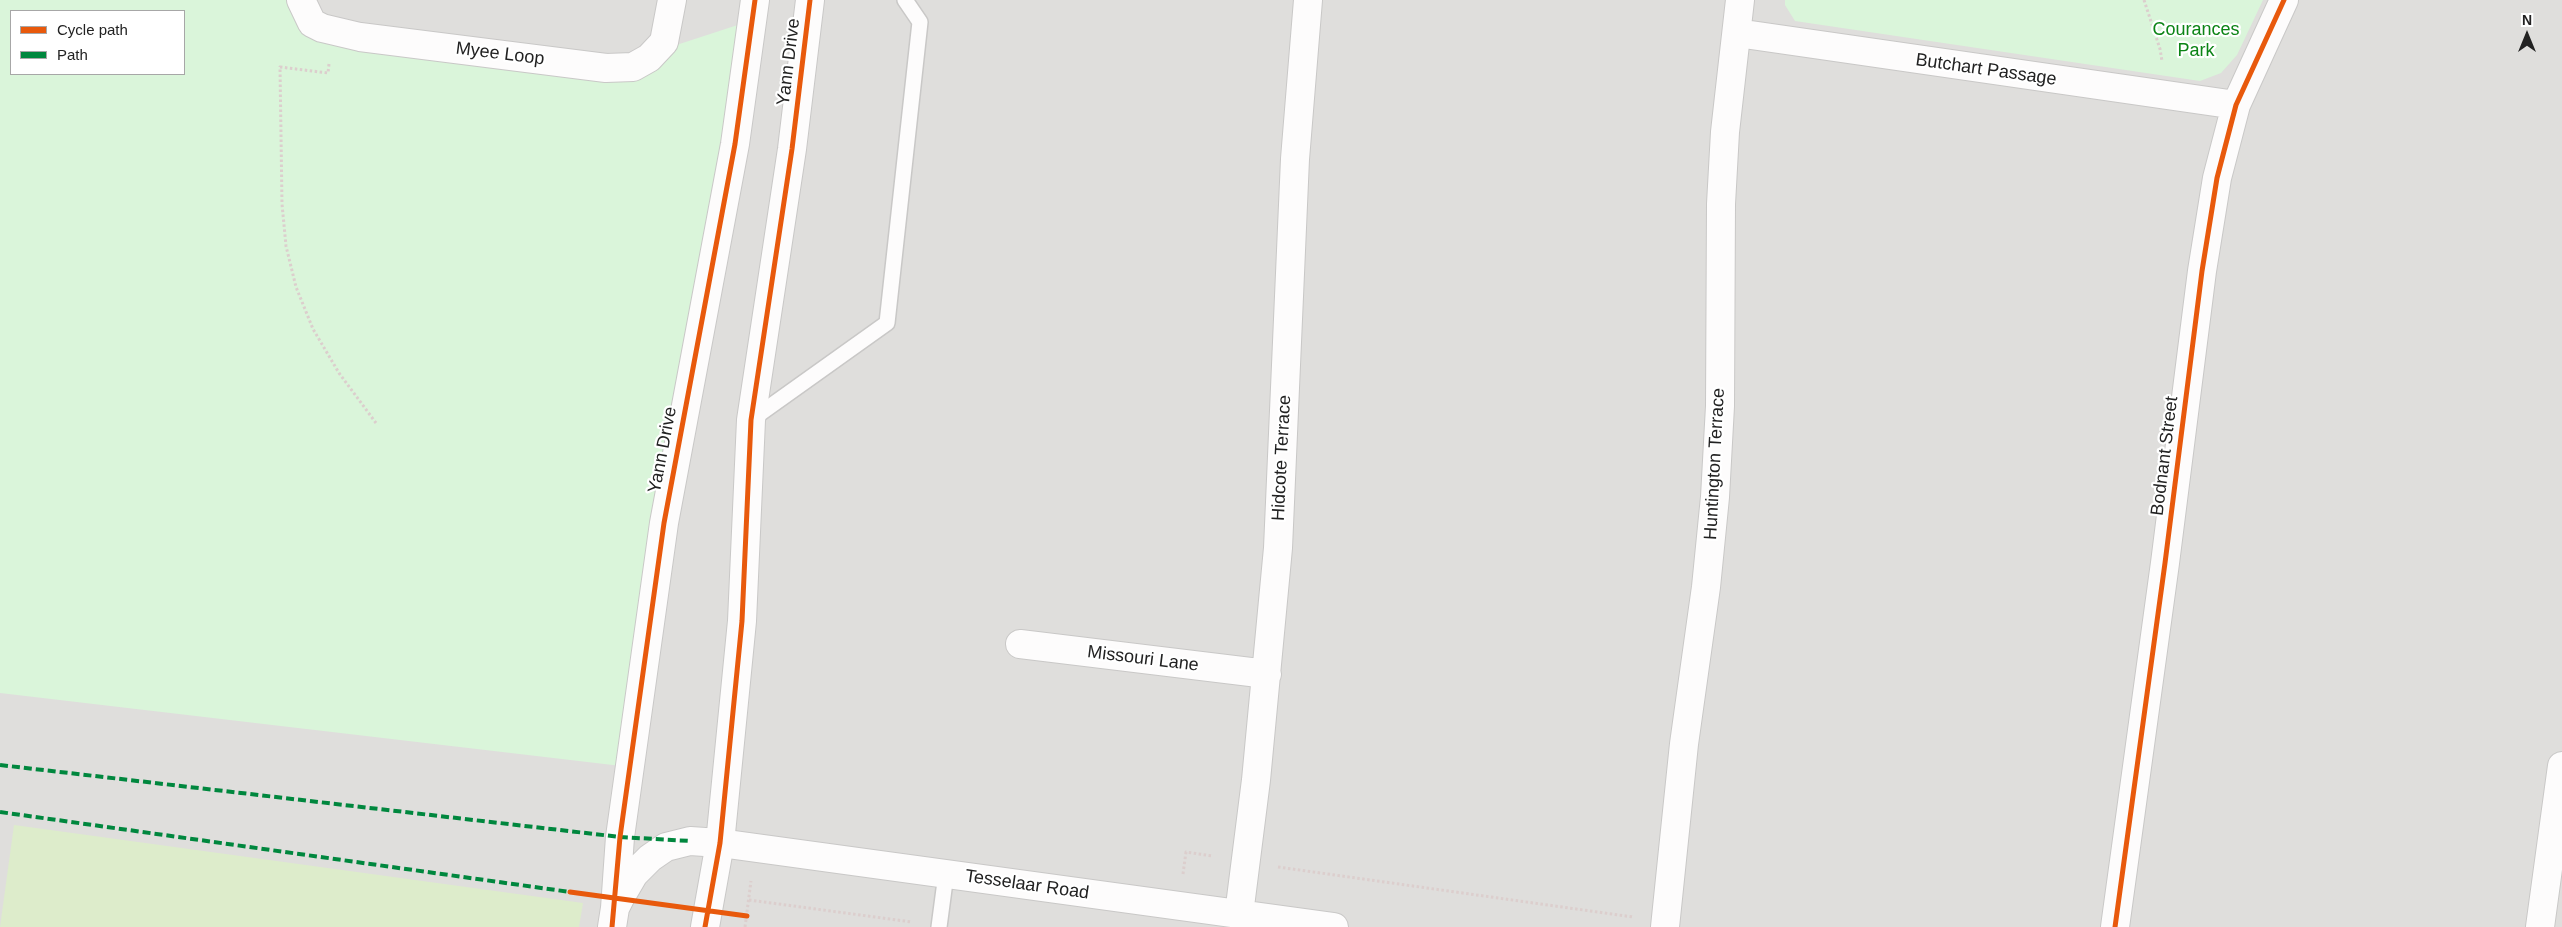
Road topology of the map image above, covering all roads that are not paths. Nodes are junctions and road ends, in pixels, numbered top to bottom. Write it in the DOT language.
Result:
graph roads {
  1 [pos="301,0"];
  2 [pos="672,0"];
  3 [pos="756,0"];
  4 [pos="810,0"];
  5 [pos="905,0"];
  6 [pos="1308,0"];
  7 [pos="1740,0"];
  8 [pos="2284,0"];
  9 [pos="1737,33"];
  10 [pos="2236,105"];
  11 [pos="751,420"];
  12 [pos="1020,644"];
  13 [pos="1266,674"];
  14 [pos="2562,766"];
  15 [pos="720,843"];
  16 [pos="946,874"];
  17 [pos="1238,914"];
  18 [pos="614,917"];
  19 [pos="706,919"];
  20 [pos="1665,924"];
  21 [pos="939,927"];
  22 [pos="1334,927"];
  23 [pos="2115,927"];
  24 [pos="2540,927"];
  1 -- 2 [label="street, Myee Loop"];
  3 -- 18 [label="street, Yann Drive"];
  4 -- 11 [label="street, Yann Drive"];
  5 -- 11 [label="lane"];
  6 -- 13 [label="street, Hidcote Terrace"];
  7 -- 9 [label="street, Huntington Terrace"];
  8 -- 10 [label="street, Bodnant Street"];
  9 -- 10 [label="street, Butchart Passage"];
  9 -- 20 [label="street, Huntington Terrace"];
  10 -- 23 [label="street, Bodnant Street"];
  11 -- 15 [label="street, Yann Drive"];
  12 -- 13 [label="street, Missouri Lane"];
  13 -- 17 [label="street, Hidcote Terrace"];
  14 -- 24 [label="street"];
  15 -- 16 [label="street, Tesselaar Road"];
  15 -- 18 [label="street, Tesselaar Road"];
  15 -- 19 [label="street, Yann Drive"];
  16 -- 17 [label="street, Tesselaar Road"];
  16 -- 21 [label="lane"];
  17 -- 22 [label="street, Tesselaar Road"];
}
